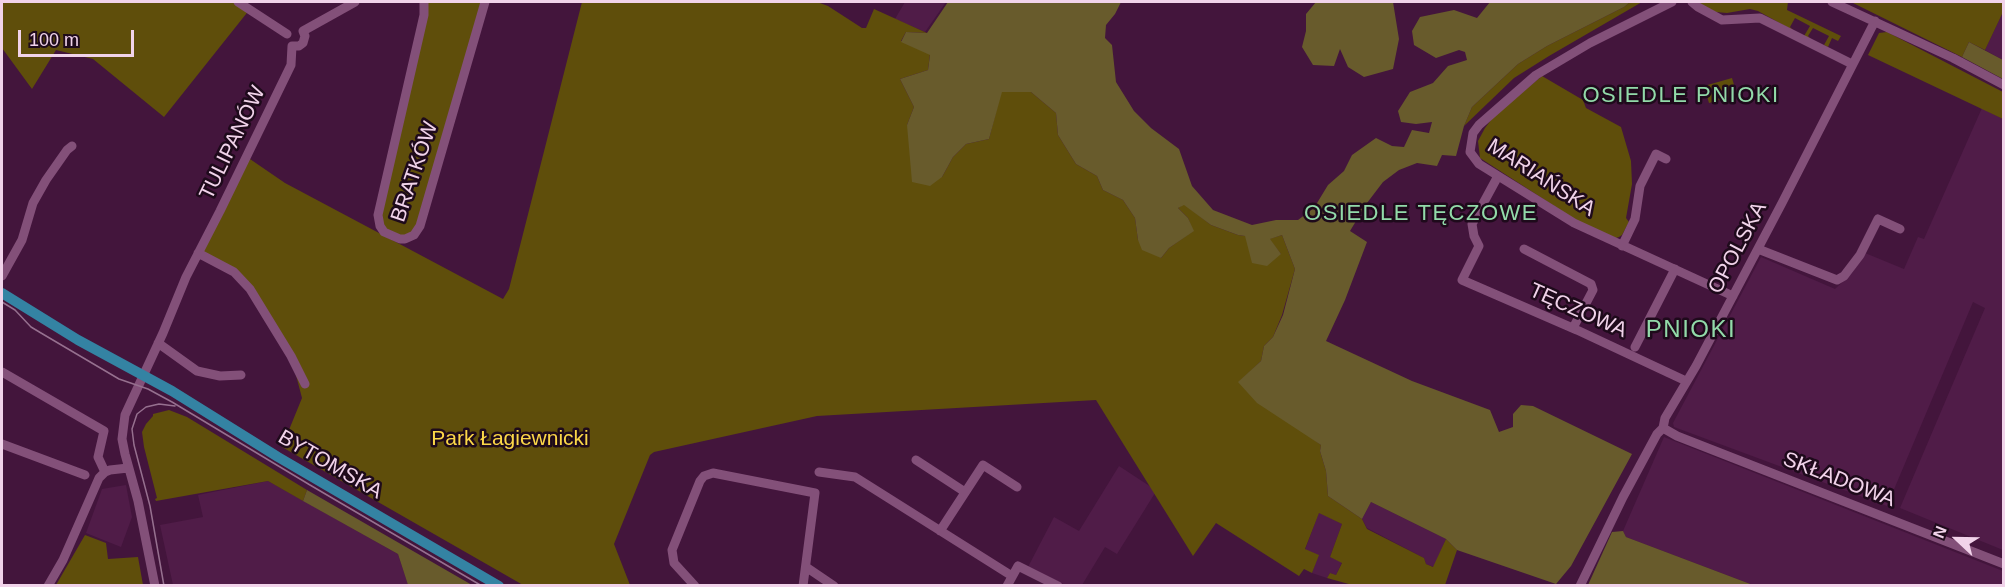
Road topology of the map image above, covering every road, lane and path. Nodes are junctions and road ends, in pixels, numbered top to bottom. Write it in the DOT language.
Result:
graph roads {
  1 [pos="238,2"];
  2 [pos="355,2"];
  3 [pos="424,2"];
  4 [pos="486,2"];
  5 [pos="1672,2"];
  6 [pos="1692,2"];
  7 [pos="1832,2"];
  8 [pos="1875,21"];
  9 [pos="303,31"];
  10 [pos="287,34"];
  11 [pos="292,46"];
  12 [pos="1852,64"];
  13 [pos="2004,85"];
  14 [pos="72,146"];
  15 [pos="1666,159"];
  16 [pos="1498,176"];
  17 [pos="1900,229"];
  18 [pos="1622,246"];
  19 [pos="1524,249"];
  20 [pos="1758,249"];
  21 [pos="198,253"];
  22 [pos="1675,269"];
  23 [pos="2,276"];
  24 [pos="2,293"];
  25 [pos="1733,296"];
  26 [pos="1573,328"];
  27 [pos="158,343"];
  28 [pos="1635,346"];
  29 [pos="2,372"];
  30 [pos="142,375"];
  31 [pos="242,375"];
  32 [pos="1686,381"];
  33 [pos="305,384"];
  34 [pos="1663,428"];
  35 [pos="2,444"];
  36 [pos="916,460"];
  37 [pos="128,468"];
  38 [pos="105,472"];
  39 [pos="819,472"];
  40 [pos="85,475"];
  41 [pos="1017,487"];
  42 [pos="965,492"];
  43 [pos="940,531"];
  44 [pos="2004,564"];
  45 [pos="806,567"];
  46 [pos="1012,576"];
  47 [pos="48,585"];
  48 [pos="155,585"];
  49 [pos="500,585"];
  50 [pos="695,585"];
  51 [pos="803,585"];
  52 [pos="834,585"];
  53 [pos="1007,585"];
  54 [pos="1058,585"];
  55 [pos="1580,585"];
  1 -- 10 [label="street"];
  2 -- 9 [label="street"];
  3 -- 4 [label="street, BRATKÓW"];
  5 -- 16 [label="street, MARIAŃSKA"];
  6 -- 12 [label="street"];
  7 -- 8 [label="street"];
  8 -- 12 [label="street, OPOLSKA"];
  8 -- 13 [label="street"];
  9 -- 10 [label="street"];
  9 -- 11 [label="street"];
  10 -- 11 [label="street"];
  11 -- 21 [label="street, TULIPANÓW"];
  12 -- 20 [label="street, OPOLSKA"];
  14 -- 23 [label="street"];
  15 -- 18 [label="street"];
  16 -- 18 [label="street, MARIAŃSKA"];
  16 -- 26 [label="street, TĘCZOWA"];
  17 -- 20 [label="street"];
  18 -- 22 [label="street, MARIAŃSKA"];
  19 -- 26 [label="street"];
  20 -- 25 [label="street, OPOLSKA"];
  21 -- 27 [label="street, TULIPANÓW"];
  21 -- 33 [label="street"];
  22 -- 25 [label="street, MARIAŃSKA"];
  22 -- 28 [label="street"];
  24 -- 30 [label="main road, BYTOMSKA"];
  25 -- 32 [label="street, OPOLSKA"];
  26 -- 32 [label="street, TĘCZOWA"];
  27 -- 30 [label="street, TULIPANÓW"];
  27 -- 31 [label="street"];
  29 -- 38 [label="street"];
  30 -- 37 [label="street, TULIPANÓW"];
  30 -- 49 [label="main road, BYTOMSKA"];
  32 -- 34 [label="street, OPOLSKA"];
  34 -- 44 [label="street, SKŁADOWA"];
  34 -- 55 [label="street, OPOLSKA"];
  35 -- 40 [label="street"];
  36 -- 42 [label="street"];
  37 -- 38 [label="street"];
  37 -- 48 [label="street, TULIPANÓW"];
  38 -- 47 [label="street"];
  39 -- 43 [label="street"];
  41 -- 42 [label="street"];
  42 -- 43 [label="street"];
  43 -- 46 [label="street"];
  45 -- 50 [label="street"];
  45 -- 51 [label="street"];
  45 -- 52 [label="street"];
  46 -- 53 [label="street"];
  46 -- 54 [label="street"];
}
